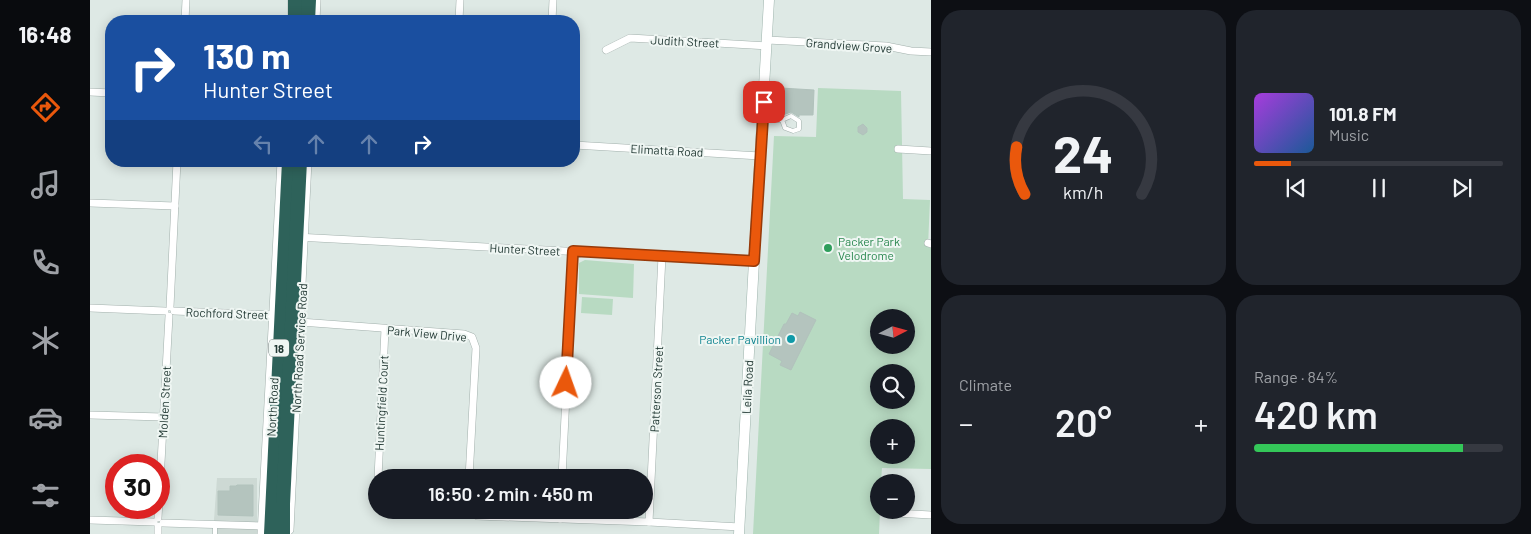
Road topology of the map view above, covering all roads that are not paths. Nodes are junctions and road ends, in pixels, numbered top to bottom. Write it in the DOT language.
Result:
graph roads {
  1 [pos="186,0"];
  2 [pos="291,0"];
  3 [pos="295,0"];
  4 [pos="309,0"];
  5 [pos="318,0"];
  6 [pos="460,0"];
  7 [pos="553,0"];
  8 [pos="769,0"];
  9 [pos="185,15"];
  10 [pos="288,15"];
  11 [pos="294,15"];
  12 [pos="308,15"];
  13 [pos="317,15"];
  14 [pos="459,15"];
  15 [pos="552,15"];
  16 [pos="767,43"];
  17 [pos="606,50"];
  18 [pos="931,52"];
  19 [pos="90,92"];
  20 [pos="105,92"];
  21 [pos="762,120"];
  22 [pos="782,120"];
  23 [pos="580,145"];
  24 [pos="898,149"];
  25 [pos="931,151"];
  26 [pos="760,156"];
  27 [pos="177,167"];
  28 [pos="281,167"];
  29 [pos="289,167"];
  30 [pos="300,167"];
  31 [pos="307,167"];
  32 [pos="90,203"];
  33 [pos="175,206"];
  34 [pos="300,237"];
  35 [pos="573,251"];
  36 [pos="662,256"];
  37 [pos="754,261"];
  38 [pos="90,308"];
  39 [pos="170,311"];
  40 [pos="286,317"];
  41 [pos="385,329"];
  42 [pos="90,415"];
  43 [pos="163,417"];
  44 [pos="378,469"];
  45 [pos="469,469"];
  46 [pos="562,469"];
  47 [pos="915,514"];
  48 [pos="931,514"];
  49 [pos="560,519"];
  50 [pos="90,520"];
  51 [pos="649,522"];
  52 [pos="158,524"];
  53 [pos="215,524"];
  54 [pos="266,530"];
  55 [pos="740,531"];
  56 [pos="287,533"];
  57 [pos="215,534"];
  1 -- 9 [label="street"];
  2 -- 10 [label="street"];
  3 -- 11 [label="highway"];
  4 -- 12 [label="highway"];
  5 -- 13 [label="street"];
  6 -- 14 [label="street"];
  7 -- 15 [label="street"];
  8 -- 16 [label="street, Leila Road"];
  16 -- 17 [label="street, Judith Street"];
  16 -- 18 [label="street, Grandview Grove"];
  16 -- 21 [label="street, Leila Road"];
  19 -- 20 [label="street"];
  21 -- 22 [label="lane"];
  21 -- 26 [label="street, Leila Road"];
  22 -- 22 [label="lane"];
  23 -- 26 [label="street, Elimatta Road"];
  24 -- 25 [label="street"];
  26 -- 37 [label="street, Leila Road"];
  27 -- 33 [label="street, Molden Street"];
  28 -- 40 [label="street"];
  29 -- 40 [label="highway, North Road / 18"];
  30 -- 34 [label="highway, North Road / 18"];
  31 -- 34 [label="street"];
  32 -- 33 [label="street"];
  33 -- 39 [label="street, Molden Street"];
  34 -- 35 [label="street, Hunter Street"];
  34 -- 40 [label="highway, North Road / 18"];
  35 -- 36 [label="street, Hunter Street"];
  35 -- 46 [label="street"];
  36 -- 37 [label="street, Hunter Street"];
  36 -- 51 [label="street, Patterson Street"];
  37 -- 55 [label="street, Leila Road"];
  38 -- 39 [label="street, Rochford Street"];
  39 -- 40 [label="street, Rochford Street"];
  39 -- 43 [label="street, Molden Street"];
  40 -- 41 [label="street, Park View Drive"];
  40 -- 54 [label="highway, North Road / 18"];
  40 -- 56 [label="highway, North Road / 18"];
  41 -- 44 [label="street, Huntingfield Court"];
  41 -- 45 [label="street, Park View Drive"];
  42 -- 43 [label="street"];
  43 -- 52 [label="street, Molden Street"];
  47 -- 48 [label="street"];
  49 -- 51 [label="street"];
  50 -- 52 [label="street"];
  51 -- 55 [label="street"];
  52 -- 53 [label="street"];
  53 -- 54 [label="street"];
  53 -- 57 [label="lane"];
}
